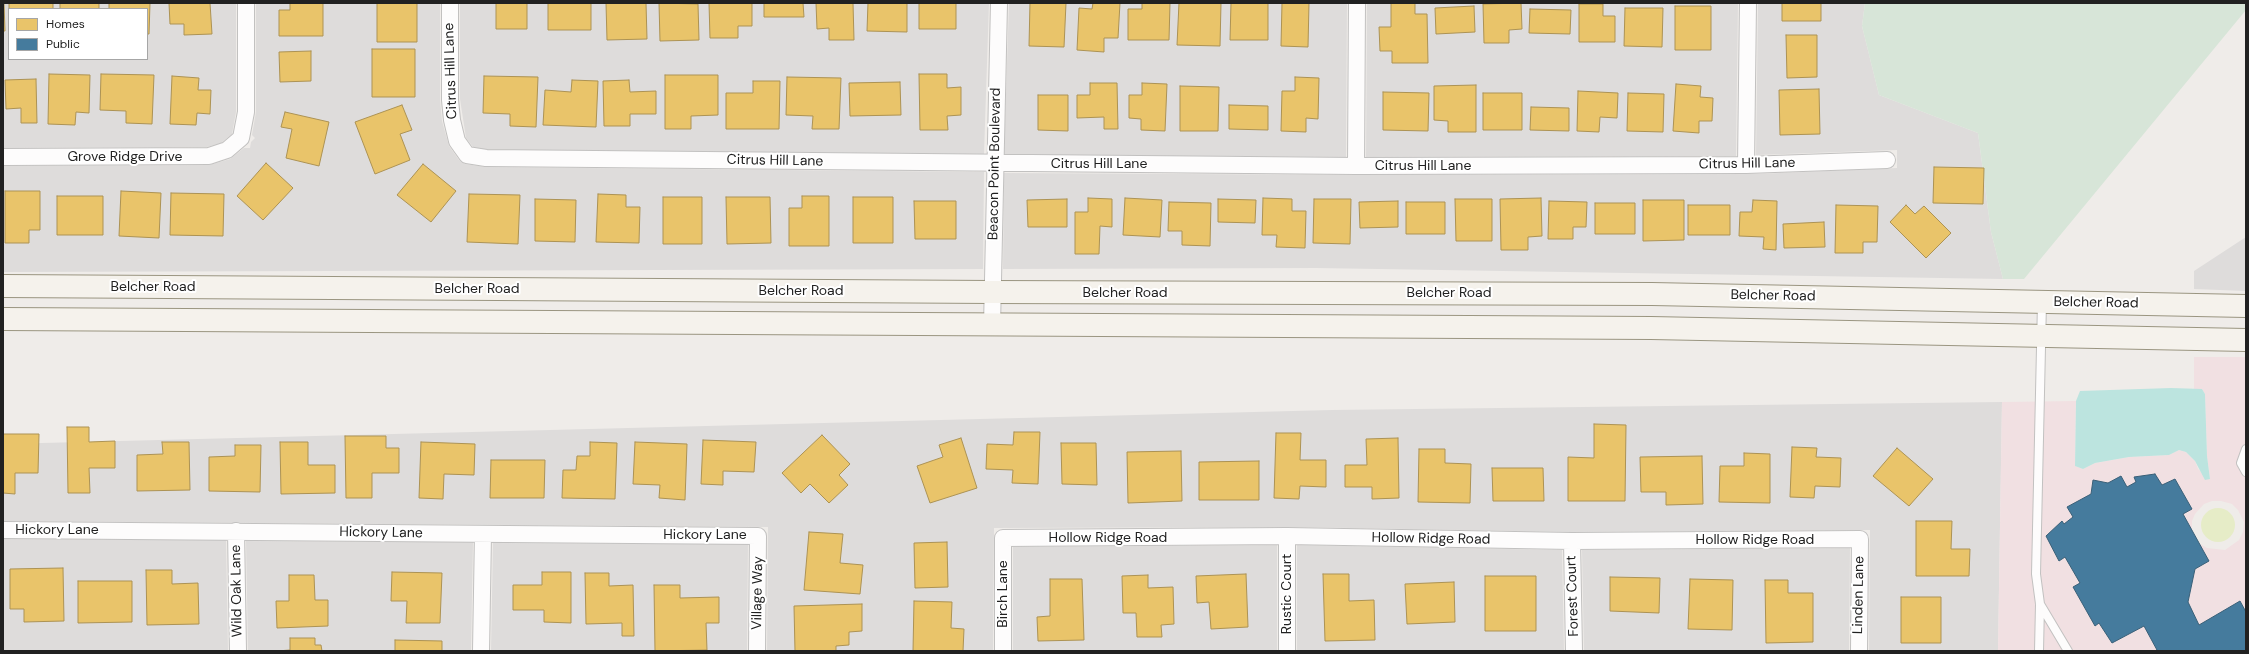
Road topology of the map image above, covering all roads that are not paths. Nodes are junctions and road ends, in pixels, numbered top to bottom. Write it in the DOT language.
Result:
graph roads {
  1 [pos="246,3"];
  2 [pos="450,3"];
  3 [pos="999,3"];
  4 [pos="1357,3"];
  5 [pos="1748,3"];
  6 [pos="3,157"];
  7 [pos="1887,160"];
  8 [pos="994,164"];
  9 [pos="1746,165"];
  10 [pos="1356,166"];
  11 [pos="3,286"];
  12 [pos="992,292"];
  13 [pos="2042,301"];
  14 [pos="2246,306"];
  15 [pos="3,319"];
  16 [pos="992,326"];
  17 [pos="2041,335"];
  18 [pos="2246,340"];
  19 [pos="2246,449"];
  20 [pos="2246,472"];
  21 [pos="3,530"];
  22 [pos="236,532"];
  23 [pos="483,534"];
  24 [pos="758,536"];
  25 [pos="1287,536"];
  26 [pos="1003,538"];
  27 [pos="1860,539"];
  28 [pos="1572,541"];
  29 [pos="2040,604"];
  30 [pos="238,651"];
  31 [pos="481,651"];
  32 [pos="757,651"];
  33 [pos="1003,651"];
  34 [pos="1287,651"];
  35 [pos="1574,651"];
  36 [pos="1859,651"];
  37 [pos="2039,651"];
  38 [pos="2068,651"];
  1 -- 6 [label="street, Grove Ridge Drive"];
  2 -- 8 [label="street, Citrus Hill Lane"];
  3 -- 8 [label="street, Beacon Point Boulevard"];
  4 -- 10 [label="street"];
  5 -- 9 [label="street"];
  7 -- 9 [label="street, Citrus Hill Lane"];
  8 -- 10 [label="street, Citrus Hill Lane"];
  8 -- 12 [label="street, Beacon Point Boulevard"];
  9 -- 10 [label="street, Citrus Hill Lane"];
  11 -- 12 [label="main road, Belcher Road"];
  12 -- 13 [label="main road, Belcher Road"];
  12 -- 16 [label="street, Beacon Point Boulevard"];
  13 -- 14 [label="main road, Belcher Road"];
  13 -- 17 [label="lane"];
  15 -- 16 [label="main road"];
  16 -- 17 [label="main road"];
  17 -- 18 [label="main road"];
  17 -- 29 [label="lane"];
  19 -- 20 [label="lane"];
  21 -- 22 [label="street, Hickory Lane"];
  22 -- 23 [label="street, Hickory Lane"];
  22 -- 30 [label="street, Wild Oak Lane"];
  23 -- 24 [label="street, Hickory Lane"];
  23 -- 31 [label="street"];
  24 -- 32 [label="street, Village Way"];
  25 -- 26 [label="street, Hollow Ridge Road"];
  25 -- 28 [label="street, Hollow Ridge Road"];
  25 -- 34 [label="street, Rustic Court"];
  26 -- 33 [label="street, Birch Lane"];
  27 -- 28 [label="street, Hollow Ridge Road"];
  27 -- 36 [label="street, Linden Lane"];
  28 -- 35 [label="street, Forest Court"];
  29 -- 37 [label="lane"];
  29 -- 38 [label="lane"];
}
